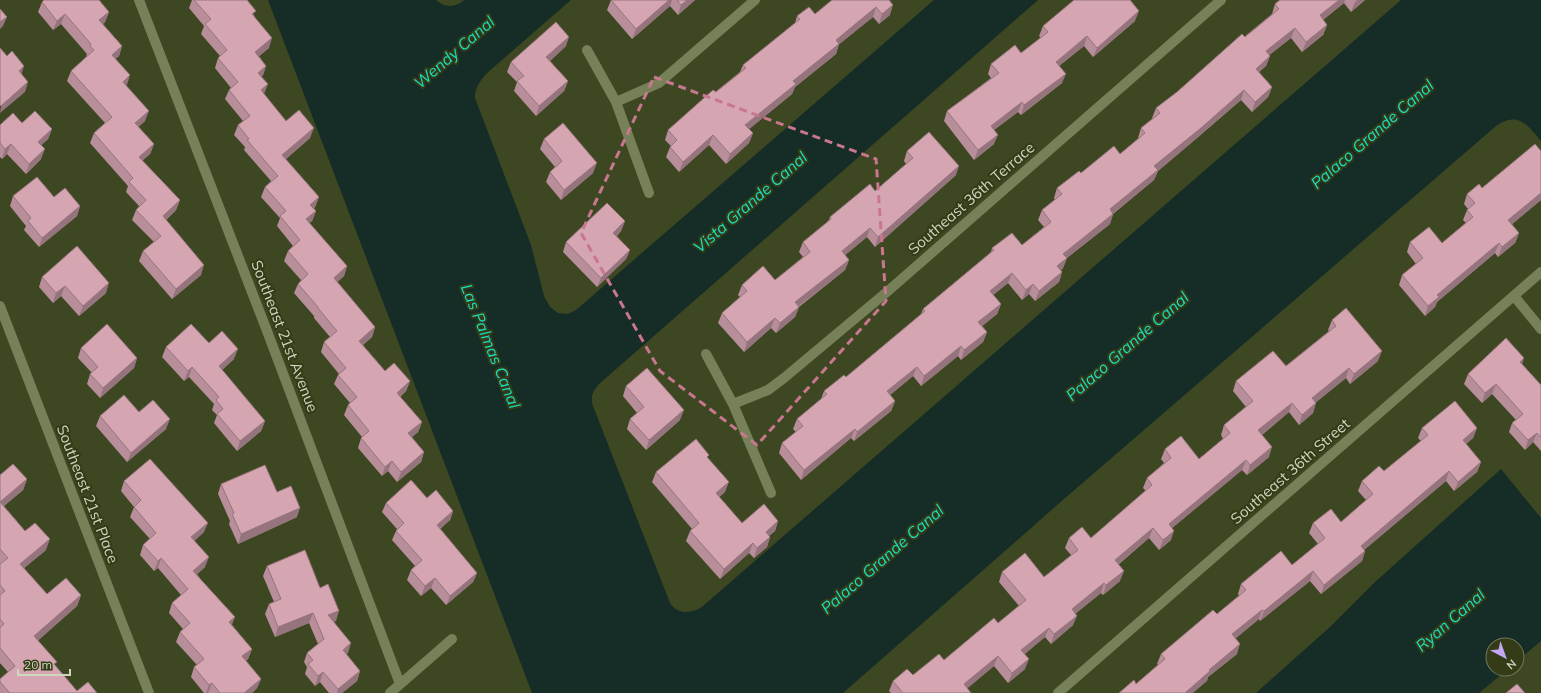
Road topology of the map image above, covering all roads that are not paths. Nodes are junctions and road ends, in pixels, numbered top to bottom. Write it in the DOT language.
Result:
graph roads {
  1 [pos="139,0"];
  2 [pos="755,0"];
  3 [pos="1221,0"];
  4 [pos="586,50"];
  5 [pos="616,102"];
  6 [pos="649,192"];
  7 [pos="1541,272"];
  8 [pos="1514,296"];
  9 [pos="0,306"];
  10 [pos="1541,329"];
  11 [pos="706,354"];
  12 [pos="733,404"];
  13 [pos="771,493"];
  14 [pos="452,639"];
  15 [pos="400,684"];
  16 [pos="149,693"];
  17 [pos="390,693"];
  18 [pos="1058,693"];
  1 -- 15 [label="street, Southeast 21st Avenue"];
  2 -- 5 [label="street"];
  3 -- 12 [label="street, Southeast 36th Terrace"];
  4 -- 5 [label="street"];
  5 -- 6 [label="street"];
  7 -- 8 [label="street, Southeast 36th Street"];
  8 -- 10 [label="street"];
  8 -- 18 [label="street, Southeast 36th Street"];
  9 -- 16 [label="street, Southeast 21st Place"];
  11 -- 12 [label="street"];
  12 -- 13 [label="street"];
  14 -- 15 [label="street"];
  15 -- 17 [label="street"];
}
